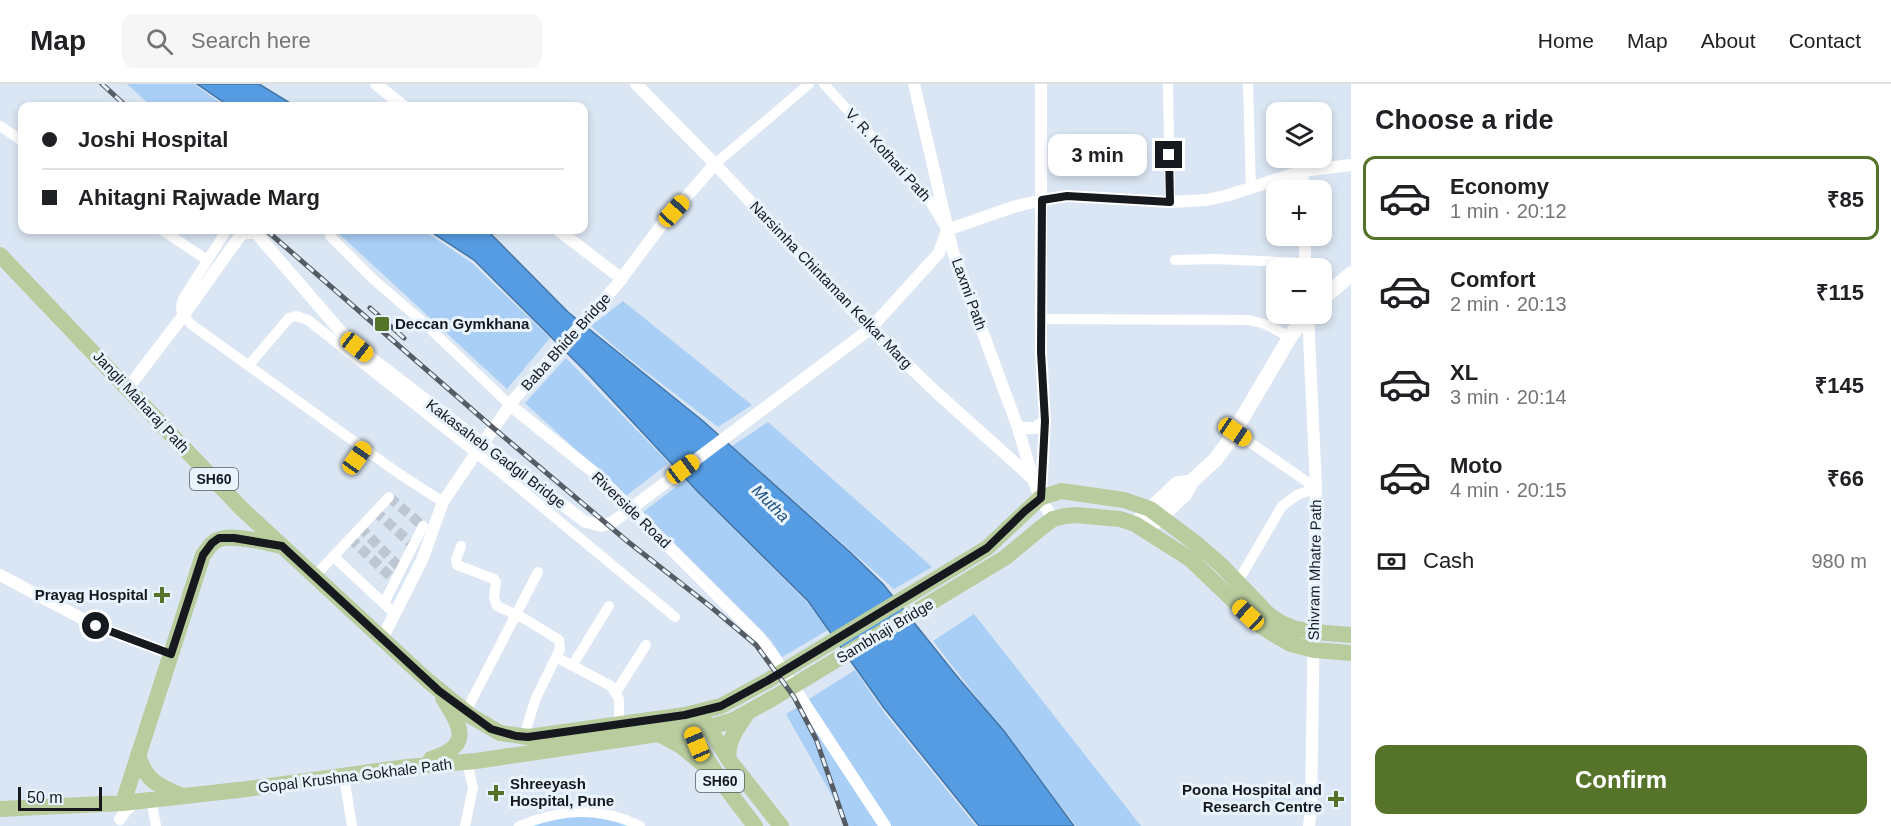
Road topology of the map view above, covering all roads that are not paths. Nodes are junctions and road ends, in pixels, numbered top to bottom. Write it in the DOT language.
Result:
graph roads {
  1 [pos="376,84"];
  2 [pos="636,84"];
  3 [pos="809,84"];
  4 [pos="824,84"];
  5 [pos="914,84"];
  6 [pos="1041,84"];
  7 [pos="1168,84"];
  8 [pos="1248,84"];
  9 [pos="398,102"];
  10 [pos="0,126"];
  11 [pos="18,138"];
  12 [pos="715,164"];
  13 [pos="1351,165"];
  14 [pos="1302,171"];
  15 [pos="1303,180"];
  16 [pos="1251,188"];
  17 [pos="1042,200"];
  18 [pos="1170,202"];
  19 [pos="947,230"];
  20 [pos="168,234"];
  21 [pos="224,234"];
  22 [pos="246,234"];
  23 [pos="257,234"];
  24 [pos="563,234"];
  25 [pos="330,236"];
  26 [pos="0,255"];
  27 [pos="207,260"];
  28 [pos="1175,260"];
  29 [pos="1266,263"];
  30 [pos="1351,274"];
  31 [pos="619,282"];
  32 [pos="1332,290"];
  33 [pos="186,312"];
  34 [pos="1041,319"];
  35 [pos="1300,324"];
  36 [pos="1308,324"];
  37 [pos="870,329"];
  38 [pos="1290,337"];
  39 [pos="249,365"];
  40 [pos="128,387"];
  41 [pos="513,402"];
  42 [pos="1045,421"];
  43 [pos="1018,428"];
  44 [pos="1235,432"];
  45 [pos="364,448"];
  46 [pos="476,453"];
  47 [pos="357,458"];
  48 [pos="1033,479"];
  49 [pos="1316,488"];
  50 [pos="389,497"];
  51 [pos="1041,498"];
  52 [pos="443,502"];
  53 [pos="1155,512"];
  54 [pos="1053,519"];
  55 [pos="423,526"];
  56 [pos="1140,527"];
  57 [pos="282,546"];
  58 [pos="461,546"];
  59 [pos="333,556"];
  60 [pos="538,572"];
  61 [pos="0,575"];
  62 [pos="315,576"];
  63 [pos="1237,583"];
  64 [pos="384,603"];
  65 [pos="609,606"];
  66 [pos="395,614"];
  67 [pos="515,615"];
  68 [pos="675,617"];
  69 [pos="1315,632"];
  70 [pos="1351,635"];
  71 [pos="382,639"];
  72 [pos="646,645"];
  73 [pos="1314,650"];
  74 [pos="1351,653"];
  75 [pos="171,654"];
  76 [pos="556,657"];
  77 [pos="572,666"];
  78 [pos="439,691"];
  79 [pos="616,692"];
  80 [pos="469,714"];
  81 [pos="692,714"];
  82 [pos="746,714"];
  83 [pos="620,723"];
  84 [pos="699,730"];
  85 [pos="658,734"];
  86 [pos="520,737"];
  87 [pos="138,755"];
  88 [pos="729,760"];
  89 [pos="466,762"];
  90 [pos="407,767"];
  91 [pos="714,773"];
  92 [pos="344,777"];
  93 [pos="183,796"];
  94 [pos="0,809"];
  95 [pos="130,810"];
  96 [pos="156,826"];
  97 [pos="352,826"];
  98 [pos="465,826"];
  99 [pos="519,826"];
  100 [pos="640,826"];
  101 [pos="755,826"];
  102 [pos="781,826"];
  103 [pos="885,826"];
  104 [pos="1309,826"];
  1 -- 9 [label="street"];
  2 -- 12 [label="street, Narsimha Chintaman Kelkar Marg"];
  3 -- 12 [label="street"];
  4 -- 19 [label="street, V. R. Kothari Path"];
  5 -- 19 [label="street, Laxmi Path"];
  6 -- 17 [label="street"];
  7 -- 18 [label="street"];
  8 -- 16 [label="street"];
  10 -- 11 [label="street"];
  12 -- 31 [label="street, Baba Bhide Bridge"];
  12 -- 37 [label="street, Narsimha Chintaman Kelkar Marg"];
  13 -- 14 [label="street"];
  14 -- 15 [label="street"];
  14 -- 16 [label="street"];
  16 -- 18 [label="street"];
  17 -- 18 [label="street"];
  17 -- 19 [label="street"];
  17 -- 34 [label="street"];
  19 -- 37 [label="street"];
  19 -- 43 [label="street, Laxmi Path"];
  20 -- 27 [label="street"];
  21 -- 27 [label="street"];
  22 -- 33 [label="street, Kakasaheb Gadgil Bridge"];
  23 -- 37 [label="street, Kakasaheb Gadgil Bridge"];
  24 -- 31 [label="street"];
  25 -- 41 [label="street, Riverside Road"];
  26 -- 40 [label="main road, Jangli Maharaj Path / SH60"];
  27 -- 33 [label="street"];
  28 -- 29 [label="street"];
  30 -- 32 [label="main road"];
  31 -- 41 [label="street, Baba Bhide Bridge"];
  33 -- 39 [label="street"];
  33 -- 40 [label="street"];
  34 -- 38 [label="street"];
  34 -- 42 [label="street"];
  35 -- 38 [label="main road"];
  36 -- 49 [label="street, Shivram Mhatre Path"];
  37 -- 48 [label="street, Narsimha Chintaman Kelkar Marg"];
  38 -- 44 [label="main road"];
  39 -- 45 [label="street"];
  39 -- 46 [label="street"];
  40 -- 57 [label="main road, Jangli Maharaj Path / SH60"];
  41 -- 46 [label="street, Baba Bhide Bridge"];
  41 -- 103 [label="street, Riverside Road"];
  42 -- 43 [label="street"];
  42 -- 51 [label="street"];
  43 -- 48 [label="street, Laxmi Path"];
  44 -- 49 [label="street"];
  44 -- 53 [label="main road"];
  45 -- 47 [label="street"];
  45 -- 52 [label="street"];
  46 -- 52 [label="street, Baba Bhide Bridge"];
  46 -- 68 [label="street"];
  48 -- 51 [label="street, Laxmi Path"];
  49 -- 63 [label="street"];
  49 -- 69 [label="street, Shivram Mhatre Path"];
  50 -- 59 [label="street"];
  51 -- 53 [label="main road"];
  51 -- 54 [label="street, Laxmi Path"];
  51 -- 81 [label="main road, Sambhaji Bridge"];
  52 -- 66 [label="street, Baba Bhide Bridge"];
  53 -- 56 [label="main road"];
  53 -- 63 [label="main road"];
  54 -- 56 [label="main road"];
  54 -- 82 [label="main road, Sambhaji Bridge"];
  55 -- 64 [label="street"];
  56 -- 73 [label="main road"];
  57 -- 62 [label="main road, Jangli Maharaj Path / SH60"];
  57 -- 75 [label="main road"];
  58 -- 67 [label="street"];
  59 -- 62 [label="street"];
  59 -- 64 [label="street"];
  60 -- 67 [label="street"];
  61 -- 75 [label="street"];
  62 -- 71 [label="main road, Jangli Maharaj Path / SH60"];
  63 -- 69 [label="main road"];
  64 -- 66 [label="street"];
  65 -- 77 [label="street"];
  66 -- 71 [label="street, Baba Bhide Bridge"];
  67 -- 76 [label="street"];
  67 -- 80 [label="street"];
  69 -- 70 [label="main road"];
  69 -- 73 [label="street, Shivram Mhatre Path"];
  71 -- 78 [label="main road, Jangli Maharaj Path / SH60"];
  72 -- 79 [label="street"];
  73 -- 74 [label="main road"];
  73 -- 104 [label="street, Shivram Mhatre Path"];
  75 -- 87 [label="main road"];
  76 -- 77 [label="street"];
  76 -- 86 [label="street"];
  77 -- 79 [label="street"];
  78 -- 80 [label="main road, Jangli Maharaj Path / SH60"];
  78 -- 90 [label="main road"];
  79 -- 83 [label="street"];
  80 -- 86 [label="main road, SH60"];
  81 -- 83 [label="main road, SH60"];
  81 -- 84 [label="main road, SH60"];
  82 -- 84 [label="main road, Sambhaji Bridge"];
  82 -- 88 [label="main road"];
  83 -- 86 [label="main road, SH60"];
  84 -- 85 [label="main road, Gopal Krushna Gokhale Path"];
  84 -- 88 [label="main road, SH60"];
  84 -- 91 [label="main road, SH60"];
  85 -- 89 [label="main road, Gopal Krushna Gokhale Path"];
  85 -- 91 [label="main road"];
  87 -- 93 [label="main road"];
  87 -- 95 [label="main road"];
  88 -- 102 [label="main road, SH60"];
  89 -- 90 [label="main road, Gopal Krushna Gokhale Path"];
  89 -- 98 [label="street"];
  90 -- 92 [label="main road, Gopal Krushna Gokhale Path"];
  91 -- 101 [label="main road, SH60"];
  92 -- 93 [label="main road, Gopal Krushna Gokhale Path"];
  92 -- 97 [label="street"];
  93 -- 95 [label="main road, Gopal Krushna Gokhale Path"];
  94 -- 95 [label="main road, Gopal Krushna Gokhale Path"];
  95 -- 96 [label="street"];
  99 -- 100 [label="street"];
}
